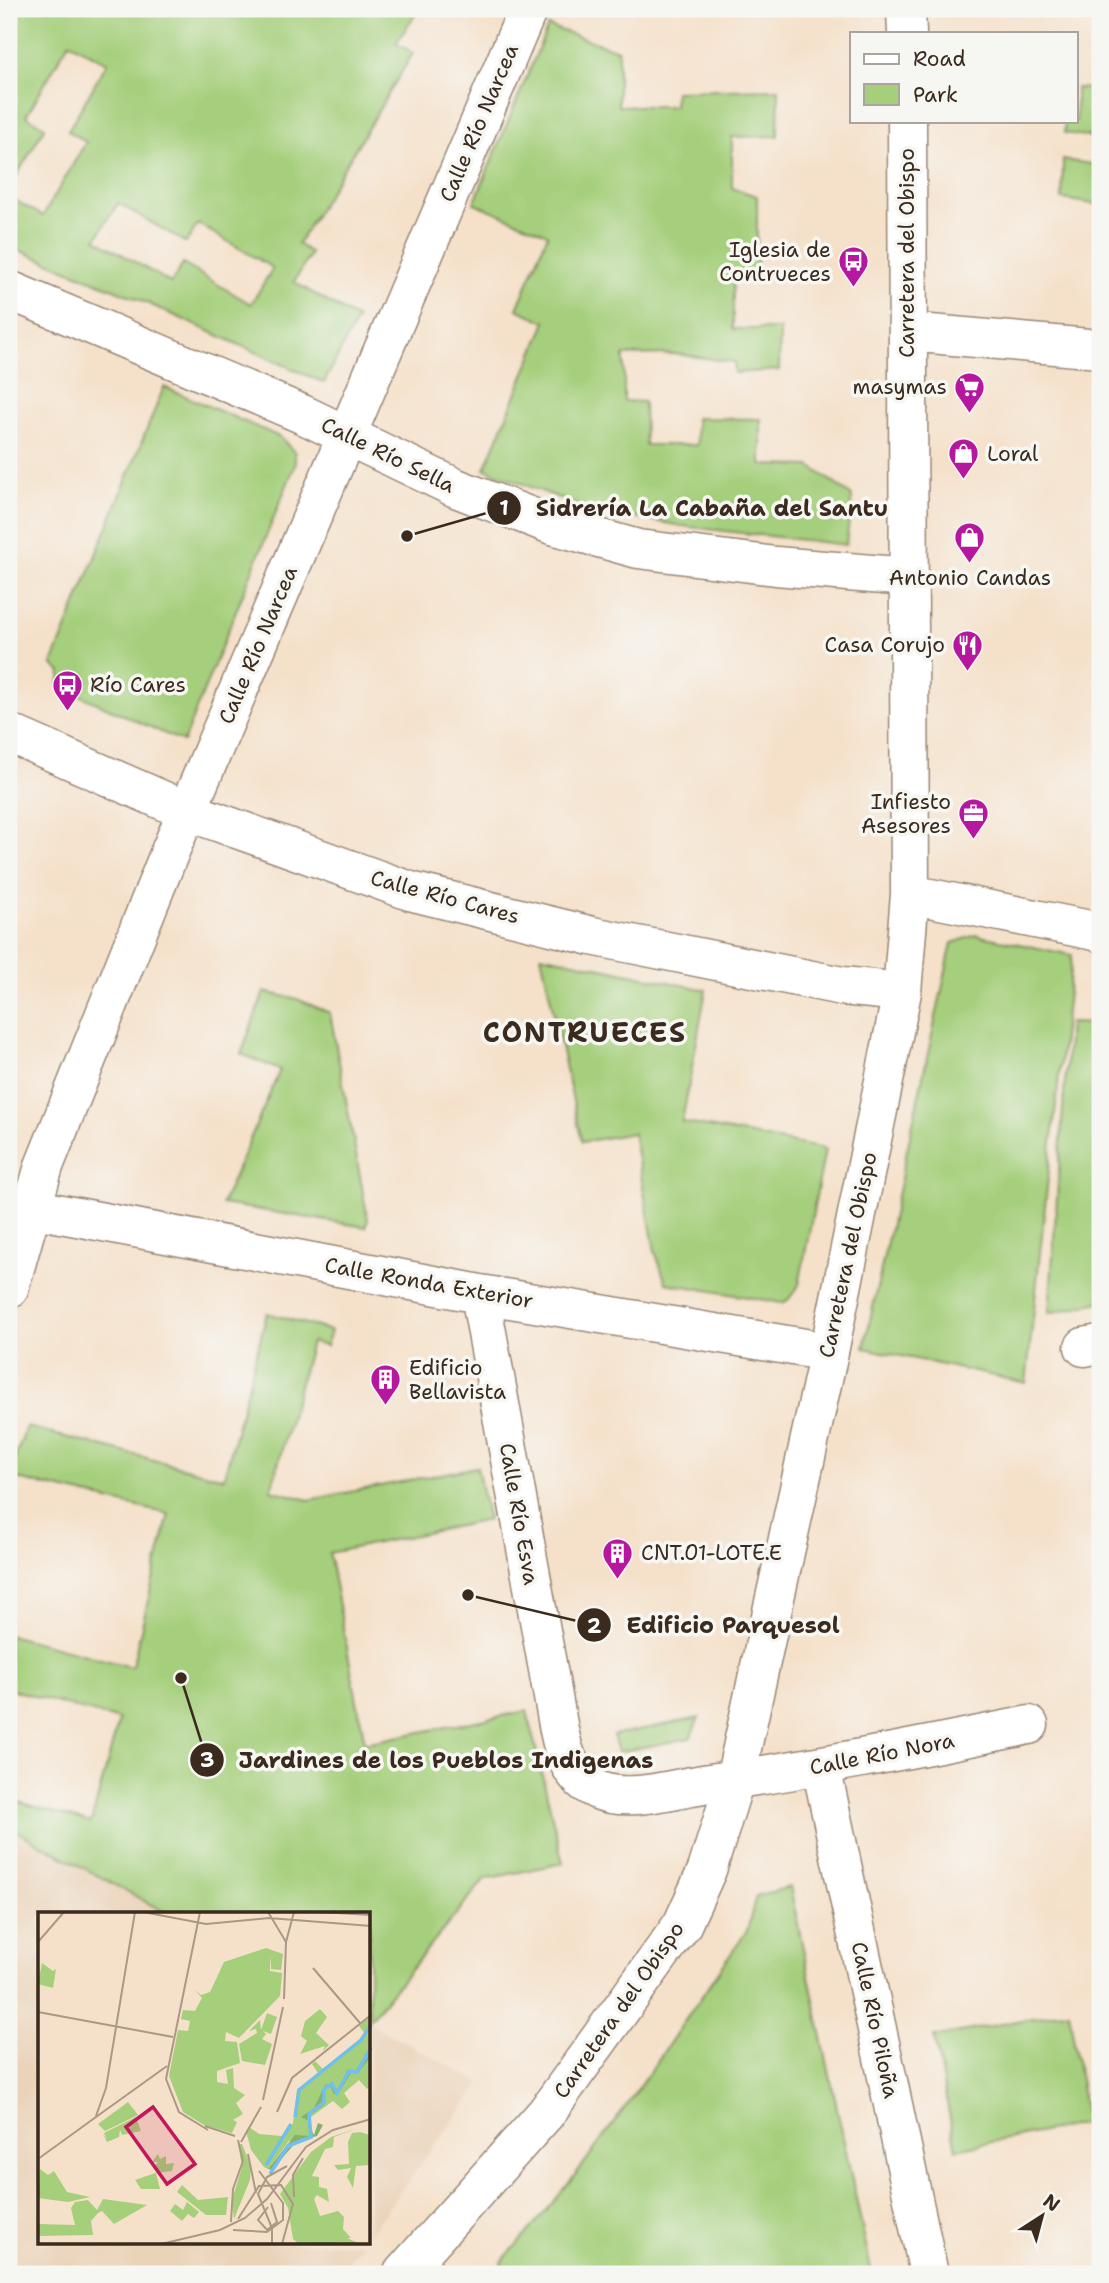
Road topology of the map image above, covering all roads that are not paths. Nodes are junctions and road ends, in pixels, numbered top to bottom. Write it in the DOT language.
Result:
graph roads {
  1 [pos="528,9"];
  2 [pos="906,9"];
  3 [pos="906,32"];
  4 [pos="907,122"];
  5 [pos="9,290"];
  6 [pos="908,332"];
  7 [pos="1100,349"];
  8 [pos="346,434"];
  9 [pos="908,578"];
  10 [pos="9,733"];
  11 [pos="187,811"];
  12 [pos="910,894"];
  13 [pos="1100,932"];
  14 [pos="902,992"];
  15 [pos="20,1207"];
  16 [pos="9,1289"];
  17 [pos="480,1294"];
  18 [pos="829,1352"];
  19 [pos="1029,1725"];
  20 [pos="821,1766"];
  21 [pos="735,1780"];
  22 [pos="402,2274"];
  23 [pos="929,2274"];
  1 -- 8 [label="street, Calle Río Narcea"];
  2 -- 3 [label="street"];
  4 -- 6 [label="street, Carretera del Obispo"];
  5 -- 8 [label="street, Calle Río Sella"];
  6 -- 7 [label="street"];
  6 -- 9 [label="street, Carretera del Obispo"];
  8 -- 9 [label="street, Calle Río Sella"];
  8 -- 11 [label="street, Calle Río Narcea"];
  9 -- 12 [label="street, Carretera del Obispo"];
  10 -- 11 [label="street, Calle Río Cares"];
  11 -- 14 [label="street, Calle Río Cares"];
  11 -- 15 [label="street, Calle Río Narcea"];
  12 -- 13 [label="street"];
  12 -- 14 [label="street, Carretera del Obispo"];
  14 -- 18 [label="street, Carretera del Obispo"];
  15 -- 16 [label="street, Calle Río Narcea"];
  15 -- 17 [label="street, Calle Ronda Exterior"];
  17 -- 18 [label="street, Calle Ronda Exterior"];
  17 -- 21 [label="street, Calle Río Esva"];
  18 -- 21 [label="street, Carretera del Obispo"];
  19 -- 20 [label="street, Calle Río Nora"];
  20 -- 21 [label="street, Calle Río Nora"];
  20 -- 23 [label="street, Calle Río Piloña"];
  21 -- 22 [label="street, Carretera del Obispo"];
}
